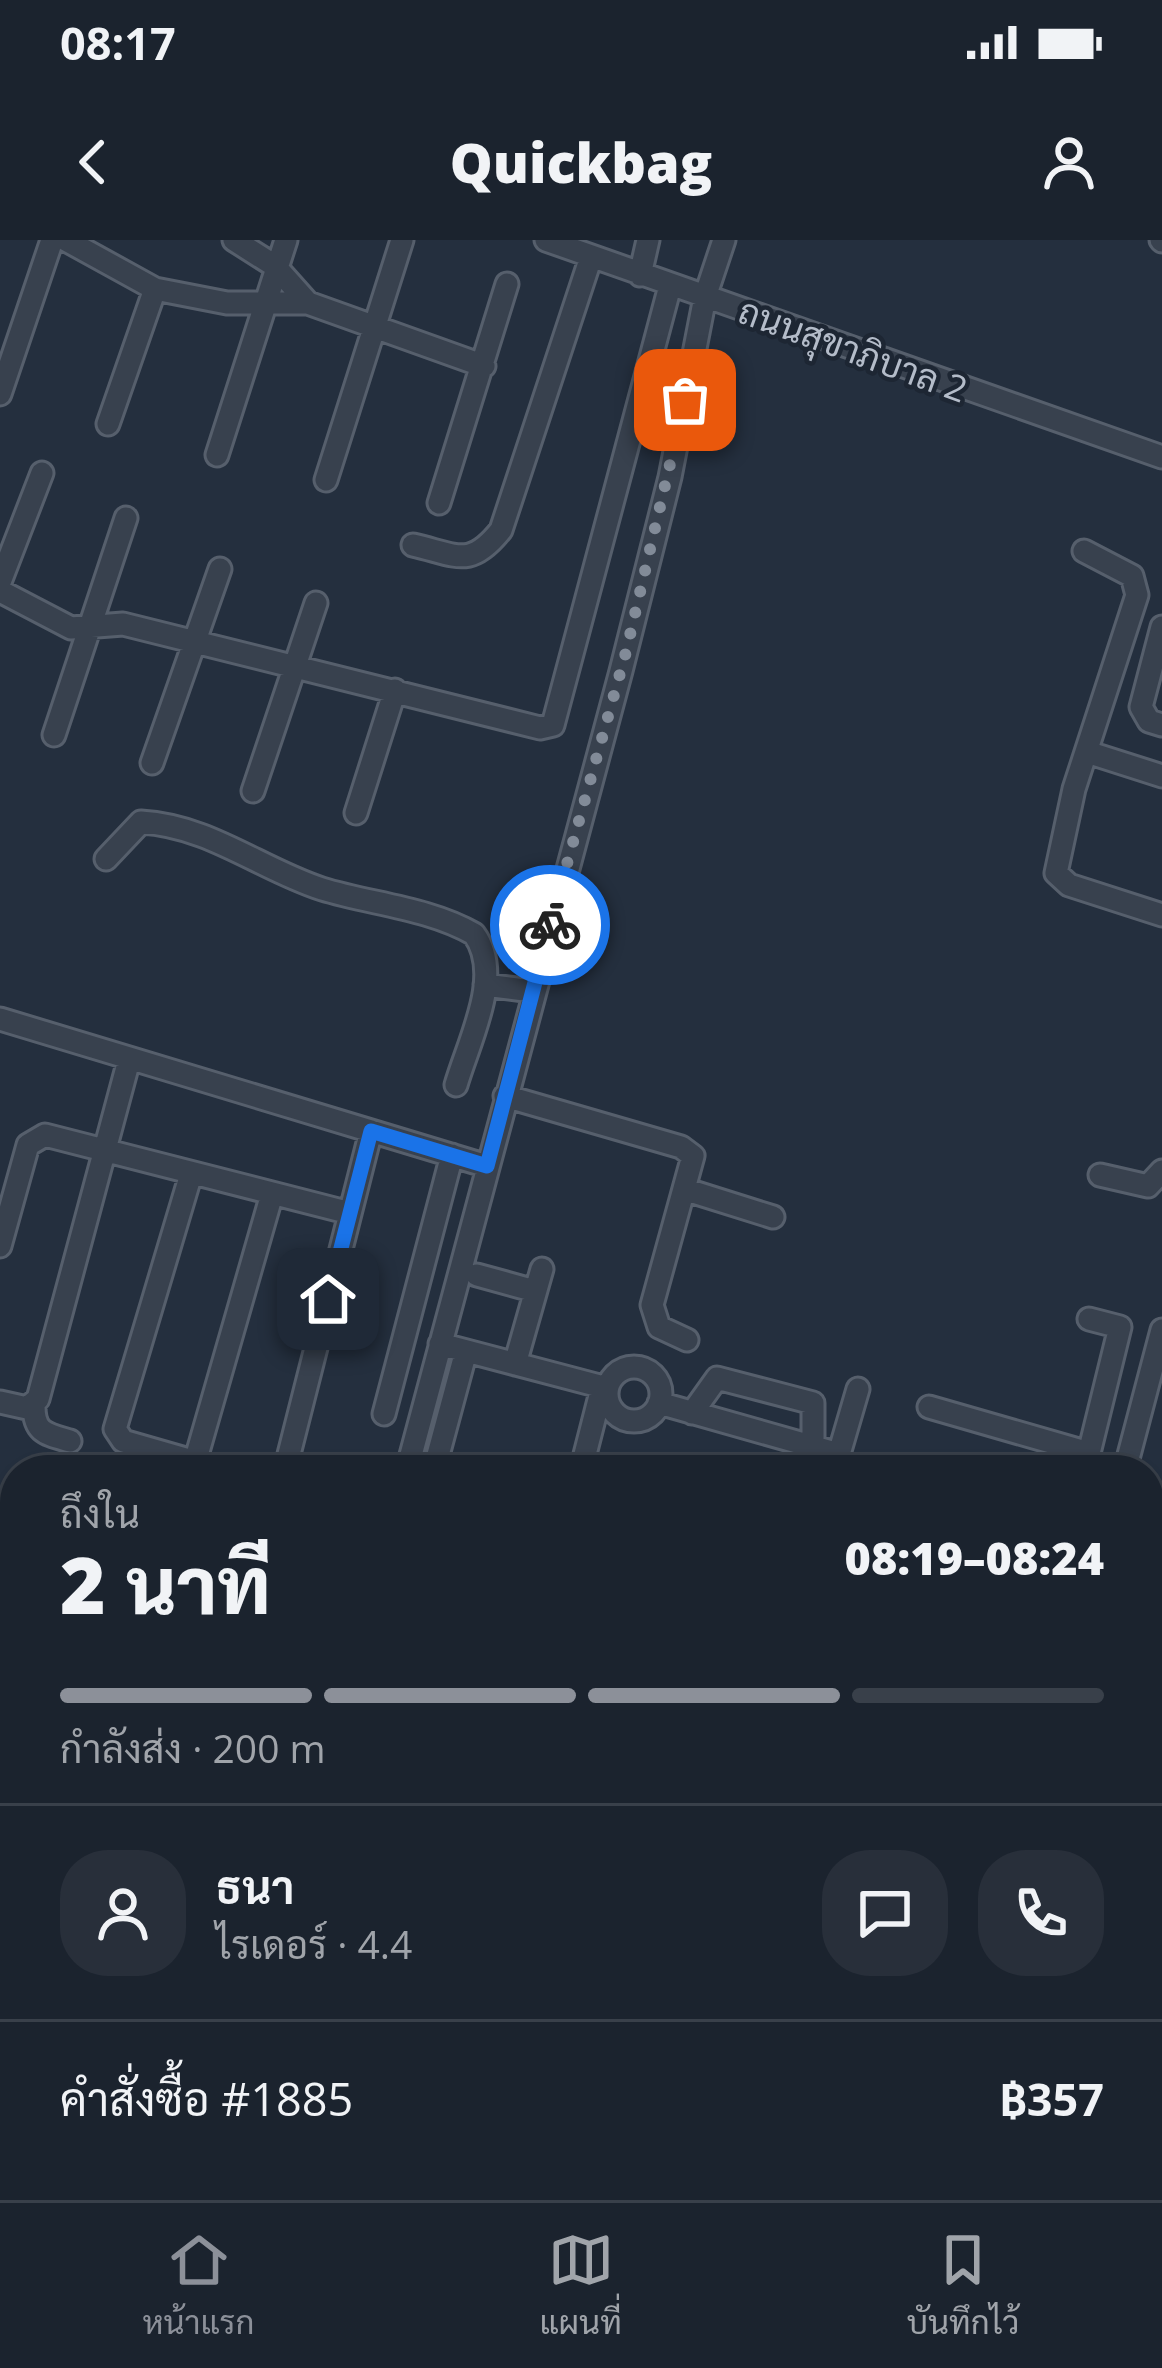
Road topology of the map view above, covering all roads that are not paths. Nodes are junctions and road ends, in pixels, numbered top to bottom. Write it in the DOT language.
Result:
graph roads {
  1 [pos="52,240"];
  2 [pos="66,240"];
  3 [pos="233,240"];
  4 [pos="286,240"];
  5 [pos="402,240"];
  6 [pos="546,240"];
  7 [pos="649,240"];
  8 [pos="724,240"];
  9 [pos="594,250"];
  10 [pos="275,266"];
  11 [pos="640,275"];
  12 [pos="507,284"];
  13 [pos="670,286"];
  14 [pos="155,289"];
  15 [pos="704,297"];
  16 [pos="308,303"];
  17 [pos="265,304"];
  18 [pos="373,329"];
  19 [pos="484,366"];
  20 [pos="0,394"];
  21 [pos="108,424"];
  22 [pos="217,455"];
  23 [pos="1162,457"];
  24 [pos="42,473"];
  25 [pos="326,481"];
  26 [pos="439,503"];
  27 [pos="126,518"];
  28 [pos="413,545"];
  29 [pos="1084,551"];
  30 [pos="220,569"];
  31 [pos="0,587"];
  32 [pos="316,603"];
  33 [pos="93,626"];
  34 [pos="1162,626"];
  35 [pos="194,641"];
  36 [pos="295,664"];
  37 [pos="395,690"];
  38 [pos="1106,699"];
  39 [pos="1141,707"];
  40 [pos="1162,725"];
  41 [pos="54,735"];
  42 [pos="1087,752"];
  43 [pos="152,763"];
  44 [pos="1162,776"];
  45 [pos="253,791"];
  46 [pos="356,813"];
  47 [pos="106,859"];
  48 [pos="1162,915"];
  49 [pos="485,986"];
  50 [pos="532,991"];
  51 [pos="0,1019"];
  52 [pos="129,1060"];
  53 [pos="456,1085"];
  54 [pos="505,1096"];
  55 [pos="371,1131"];
  56 [pos="106,1153"];
  57 [pos="452,1155"];
  58 [pos="487,1166"];
  59 [pos="1162,1171"];
  60 [pos="191,1174"];
  61 [pos="1100,1175"];
  62 [pos="687,1190"];
  63 [pos="272,1194"];
  64 [pos="350,1213"];
  65 [pos="773,1217"];
  66 [pos="0,1246"];
  67 [pos="477,1275"];
  68 [pos="1089,1319"];
  69 [pos="1162,1330"];
  70 [pos="687,1340"];
  71 [pos="440,1344"];
  72 [pos="466,1351"];
  73 [pos="515,1364"];
  74 [pos="605,1387"];
  75 [pos="858,1389"];
  76 [pos="0,1402"];
  77 [pos="1102,1402"];
  78 [pos="659,1403"];
  79 [pos="34,1406"];
  80 [pos="929,1407"];
  81 [pos="1140,1412"];
  82 [pos="692,1413"];
  83 [pos="384,1414"];
  84 [pos="70,1441"];
  85 [pos="813,1447"];
  86 [pos="171,1455"];
  87 [pos="197,1455"];
  88 [pos="289,1455"];
  89 [pos="410,1455"];
  90 [pos="438,1455"];
  91 [pos="585,1455"];
  92 [pos="1129,1455"];
  1 -- 20 [label="street"];
  2 -- 14 [label="street"];
  3 -- 10 [label="street"];
  4 -- 10 [label="street"];
  5 -- 18 [label="street"];
  6 -- 9 [label="street, ถนนสุขาภิบาล 2"];
  7 -- 11 [label="street"];
  8 -- 15 [label="street"];
  9 -- 11 [label="street, ถนนสุขาภิบาล 2"];
  9 -- 28 [label="street"];
  10 -- 16 [label="street"];
  10 -- 17 [label="street"];
  11 -- 13 [label="street, ถนนสุขาภิบาล 2"];
  12 -- 19 [label="street"];
  13 -- 15 [label="street, ถนนสุขาภิบาล 2"];
  13 -- 37 [label="street"];
  14 -- 17 [label="street"];
  14 -- 21 [label="street"];
  15 -- 23 [label="street, ถนนสุขาภิบาล 2"];
  15 -- 50 [label="street"];
  16 -- 17 [label="street"];
  16 -- 18 [label="street"];
  17 -- 22 [label="street"];
  18 -- 19 [label="street"];
  18 -- 25 [label="street"];
  19 -- 26 [label="street"];
  24 -- 31 [label="street"];
  27 -- 33 [label="street"];
  29 -- 38 [label="street"];
  30 -- 35 [label="street"];
  31 -- 33 [label="street"];
  32 -- 36 [label="street"];
  33 -- 35 [label="street"];
  33 -- 41 [label="street"];
  34 -- 39 [label="street"];
  35 -- 36 [label="street"];
  35 -- 43 [label="street"];
  36 -- 37 [label="street"];
  36 -- 45 [label="street"];
  37 -- 46 [label="street"];
  38 -- 39 [label="street"];
  38 -- 42 [label="street"];
  39 -- 40 [label="street"];
  42 -- 44 [label="street"];
  42 -- 48 [label="street"];
  47 -- 49 [label="street"];
  49 -- 50 [label="street"];
  49 -- 53 [label="street"];
  50 -- 54 [label="street"];
  51 -- 52 [label="street"];
  52 -- 55 [label="street"];
  52 -- 56 [label="street"];
  54 -- 58 [label="street"];
  54 -- 62 [label="street"];
  55 -- 57 [label="street"];
  55 -- 64 [label="street"];
  56 -- 60 [label="street"];
  56 -- 66 [label="street"];
  56 -- 79 [label="street"];
  57 -- 58 [label="street"];
  57 -- 83 [label="street"];
  58 -- 71 [label="street"];
  59 -- 61 [label="street"];
  60 -- 63 [label="street"];
  60 -- 86 [label="street"];
  62 -- 65 [label="street"];
  62 -- 70 [label="street"];
  63 -- 64 [label="street"];
  63 -- 87 [label="street"];
  64 -- 88 [label="street"];
  67 -- 73 [label="street"];
  68 -- 77 [label="street"];
  69 -- 81 [label="street"];
  71 -- 72 [label="street"];
  71 -- 89 [label="street"];
  72 -- 73 [label="street"];
  72 -- 90 [label="street"];
  73 -- 74 [label="street"];
  74 -- 78 [label="street"];
  74 -- 78 [label="street"];
  74 -- 91 [label="street"];
  75 -- 85 [label="street"];
  76 -- 79 [label="street"];
  77 -- 80 [label="street"];
  77 -- 81 [label="street"];
  78 -- 82 [label="street"];
  79 -- 84 [label="street"];
  81 -- 92 [label="street"];
  82 -- 85 [label="street"];
  82 -- 85 [label="street"];
}
